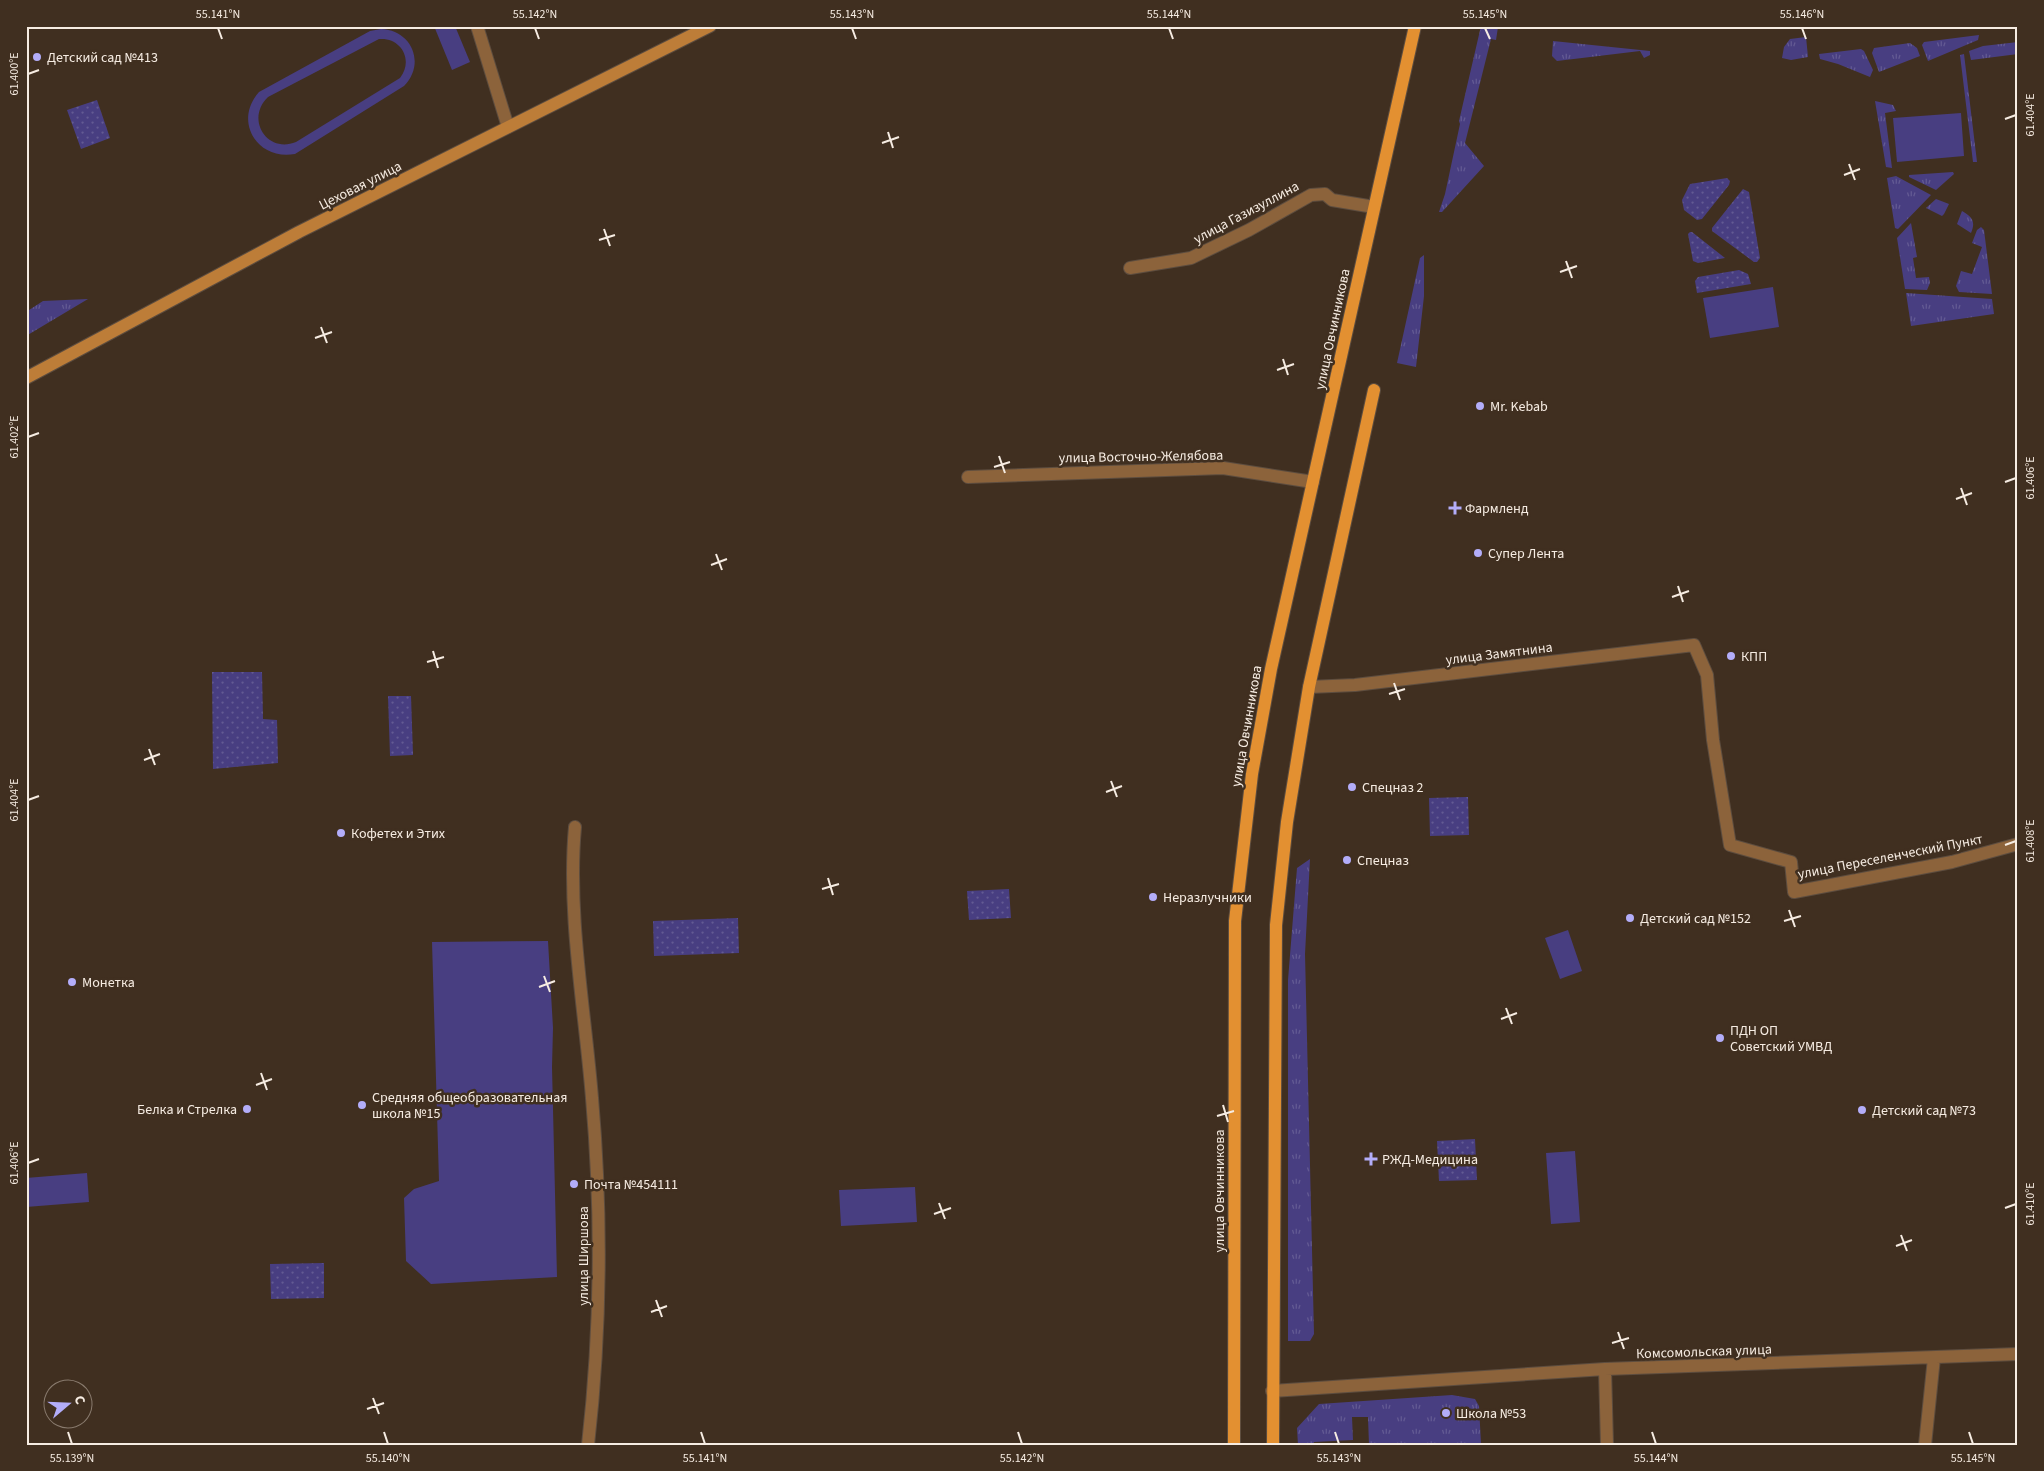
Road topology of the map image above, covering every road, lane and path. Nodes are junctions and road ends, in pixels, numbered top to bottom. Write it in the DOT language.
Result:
graph roads {
  1 [pos="477,26"];
  2 [pos="710,26"];
  3 [pos="1414,26"];
  4 [pos="508,127"];
  5 [pos="1374,207"];
  6 [pos="1130,268"];
  7 [pos="26,378"];
  8 [pos="1374,390"];
  9 [pos="968,477"];
  10 [pos="1313,482"];
  11 [pos="1694,645"];
  12 [pos="1309,686"];
  13 [pos="575,827"];
  14 [pos="2018,844"];
  15 [pos="2018,1354"];
  16 [pos="1934,1358"];
  17 [pos="1605,1370"];
  18 [pos="1272,1391"];
  19 [pos="588,1445"];
  20 [pos="1234,1445"];
  21 [pos="1273,1445"];
  22 [pos="1607,1445"];
  23 [pos="1925,1445"];
  1 -- 4 [label="street"];
  2 -- 4 [label="main road, Цеховая улица"];
  3 -- 5 [label="main road, улица Овчинникова"];
  4 -- 7 [label="main road, Цеховая улица"];
  5 -- 6 [label="street, улица Газизуллина"];
  5 -- 10 [label="main road, улица Овчинникова"];
  8 -- 12 [label="main road"];
  9 -- 10 [label="street, улица Восточно-Желябова"];
  10 -- 20 [label="main road, улица Овчинникова"];
  11 -- 12 [label="street, улица Замятнина"];
  11 -- 14 [label="street, улица Переселенческий Пункт"];
  12 -- 18 [label="main road"];
  13 -- 19 [label="street, улица Ширшова"];
  15 -- 16 [label="street, Комсомольская улица"];
  16 -- 17 [label="street, Комсомольская улица"];
  16 -- 23 [label="street"];
  17 -- 18 [label="street, Комсомольская улица"];
  17 -- 22 [label="street"];
  18 -- 21 [label="main road"];
}
